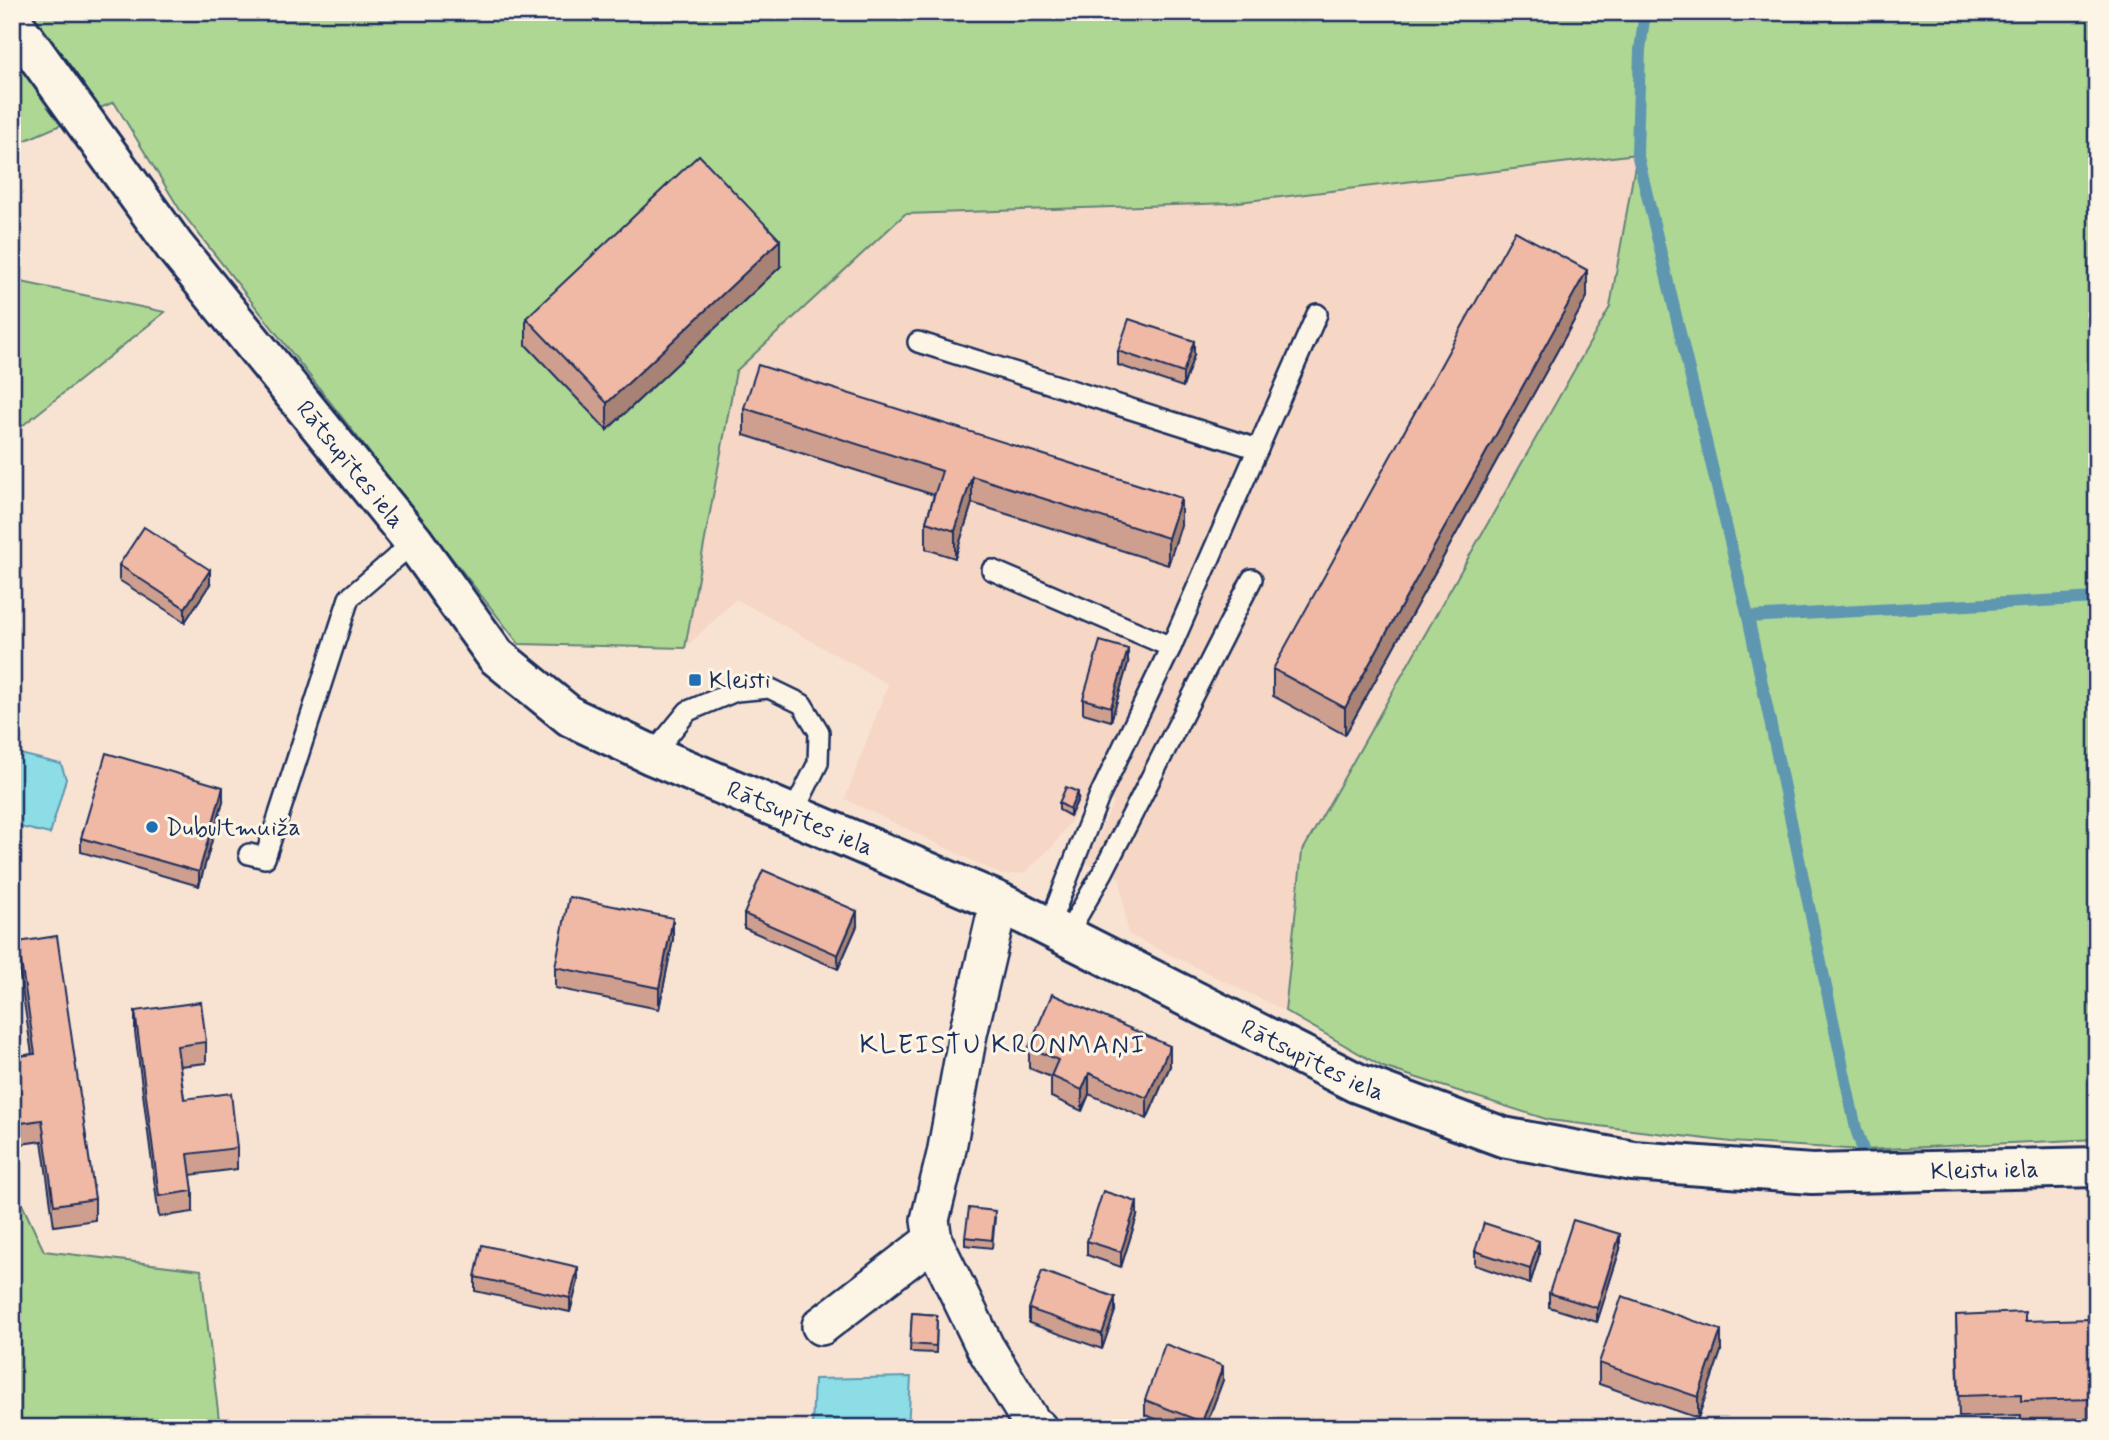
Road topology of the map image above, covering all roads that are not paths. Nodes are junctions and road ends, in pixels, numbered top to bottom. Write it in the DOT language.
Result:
graph roads {
  1 [pos="12,21"];
  2 [pos="1317,314"];
  3 [pos="918,342"];
  4 [pos="1258,449"];
  5 [pos="414,542"];
  6 [pos="992,570"];
  7 [pos="1252,579"];
  8 [pos="1171,647"];
  9 [pos="652,755"];
  10 [pos="793,813"];
  11 [pos="249,854"];
  12 [pos="999,902"];
  13 [pos="1057,932"];
  14 [pos="2097,1167"];
  15 [pos="1874,1172"];
  16 [pos="933,1240"];
  17 [pos="821,1326"];
  18 [pos="1038,1428"];
  1 -- 5 [label="street, Rātsupītes iela"];
  2 -- 4 [label="lane"];
  3 -- 4 [label="lane"];
  4 -- 8 [label="lane"];
  5 -- 9 [label="street, Rātsupītes iela"];
  5 -- 11 [label="lane"];
  6 -- 8 [label="lane"];
  7 -- 13 [label="lane"];
  8 -- 13 [label="lane"];
  9 -- 10 [label="street, Rātsupītes iela"];
  9 -- 10 [label="lane"];
  10 -- 12 [label="street, Rātsupītes iela"];
  12 -- 13 [label="street, Rātsupītes iela"];
  12 -- 16 [label="street"];
  13 -- 15 [label="street, Rātsupītes iela"];
  14 -- 15 [label="street, Kleistu iela"];
  16 -- 17 [label="street"];
  16 -- 18 [label="street"];
}
